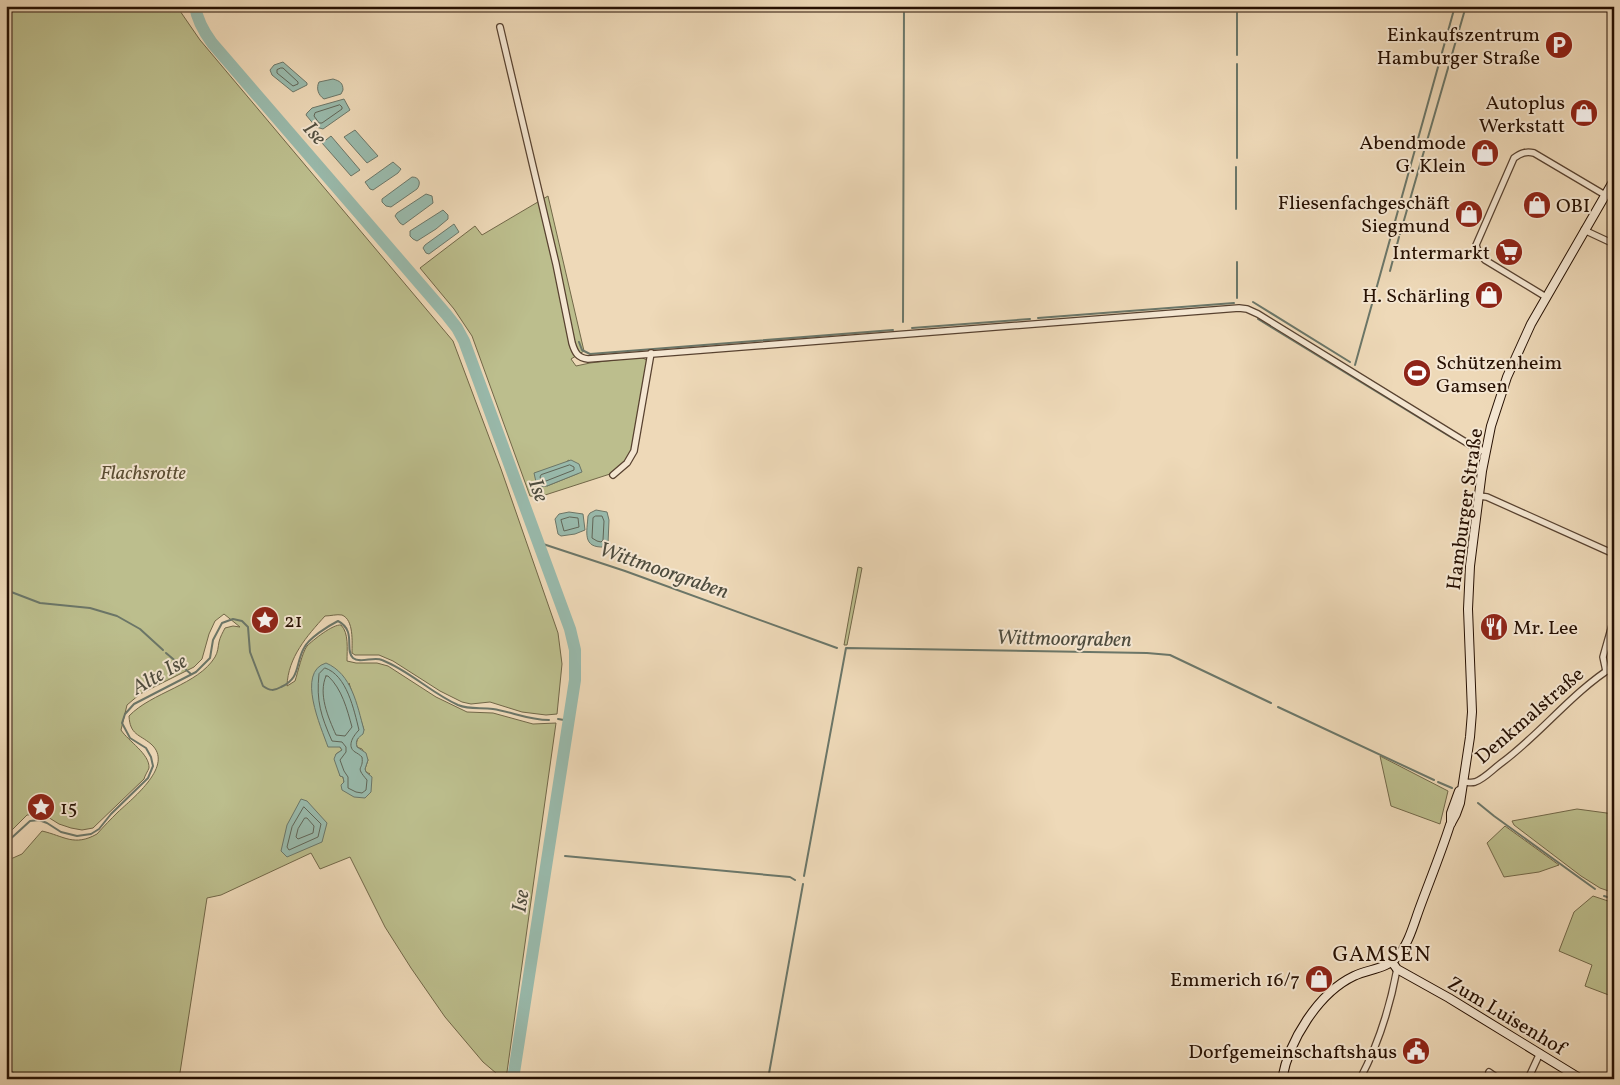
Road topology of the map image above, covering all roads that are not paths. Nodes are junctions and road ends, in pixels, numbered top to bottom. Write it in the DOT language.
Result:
graph roads {
  1 [pos="500,27"];
  2 [pos="1614,180"];
  3 [pos="1605,195"];
  4 [pos="1584,230"];
  5 [pos="1614,244"];
  6 [pos="1546,297"];
  7 [pos="651,353"];
  8 [pos="1486,452"];
  9 [pos="613,475"];
  10 [pos="1479,496"];
  11 [pos="1614,554"];
  12 [pos="1614,618"];
  13 [pos="1614,666"];
  14 [pos="1606,671"];
  15 [pos="1463,782"];
  16 [pos="1392,962"];
  17 [pos="1397,969"];
  18 [pos="1540,1053"];
  19 [pos="1489,1072"];
  20 [pos="1282,1079"];
  21 [pos="1360,1079"];
  22 [pos="1499,1079"];
  23 [pos="1528,1079"];
  24 [pos="1581,1079"];
  1 -- 7 [label="street"];
  2 -- 3 [label="street, Hamburger Straße"];
  3 -- 4 [label="street, Hamburger Straße"];
  3 -- 6 [label="street"];
  4 -- 5 [label="street"];
  4 -- 6 [label="street, Hamburger Straße"];
  6 -- 8 [label="street, Hamburger Straße"];
  7 -- 8 [label="street"];
  7 -- 9 [label="street"];
  8 -- 10 [label="street, Hamburger Straße"];
  10 -- 11 [label="street"];
  10 -- 15 [label="street, Hamburger Straße"];
  12 -- 14 [label="street"];
  13 -- 14 [label="street, Denkmalstraße"];
  14 -- 15 [label="street, Denkmalstraße"];
  15 -- 16 [label="street, Hamburger Straße"];
  16 -- 17 [label="street, Zum Luisenhof"];
  16 -- 20 [label="street"];
  17 -- 18 [label="street, Zum Luisenhof"];
  17 -- 21 [label="street"];
  18 -- 23 [label="street"];
  18 -- 24 [label="street, Zum Luisenhof"];
  19 -- 22 [label="street"];
}
